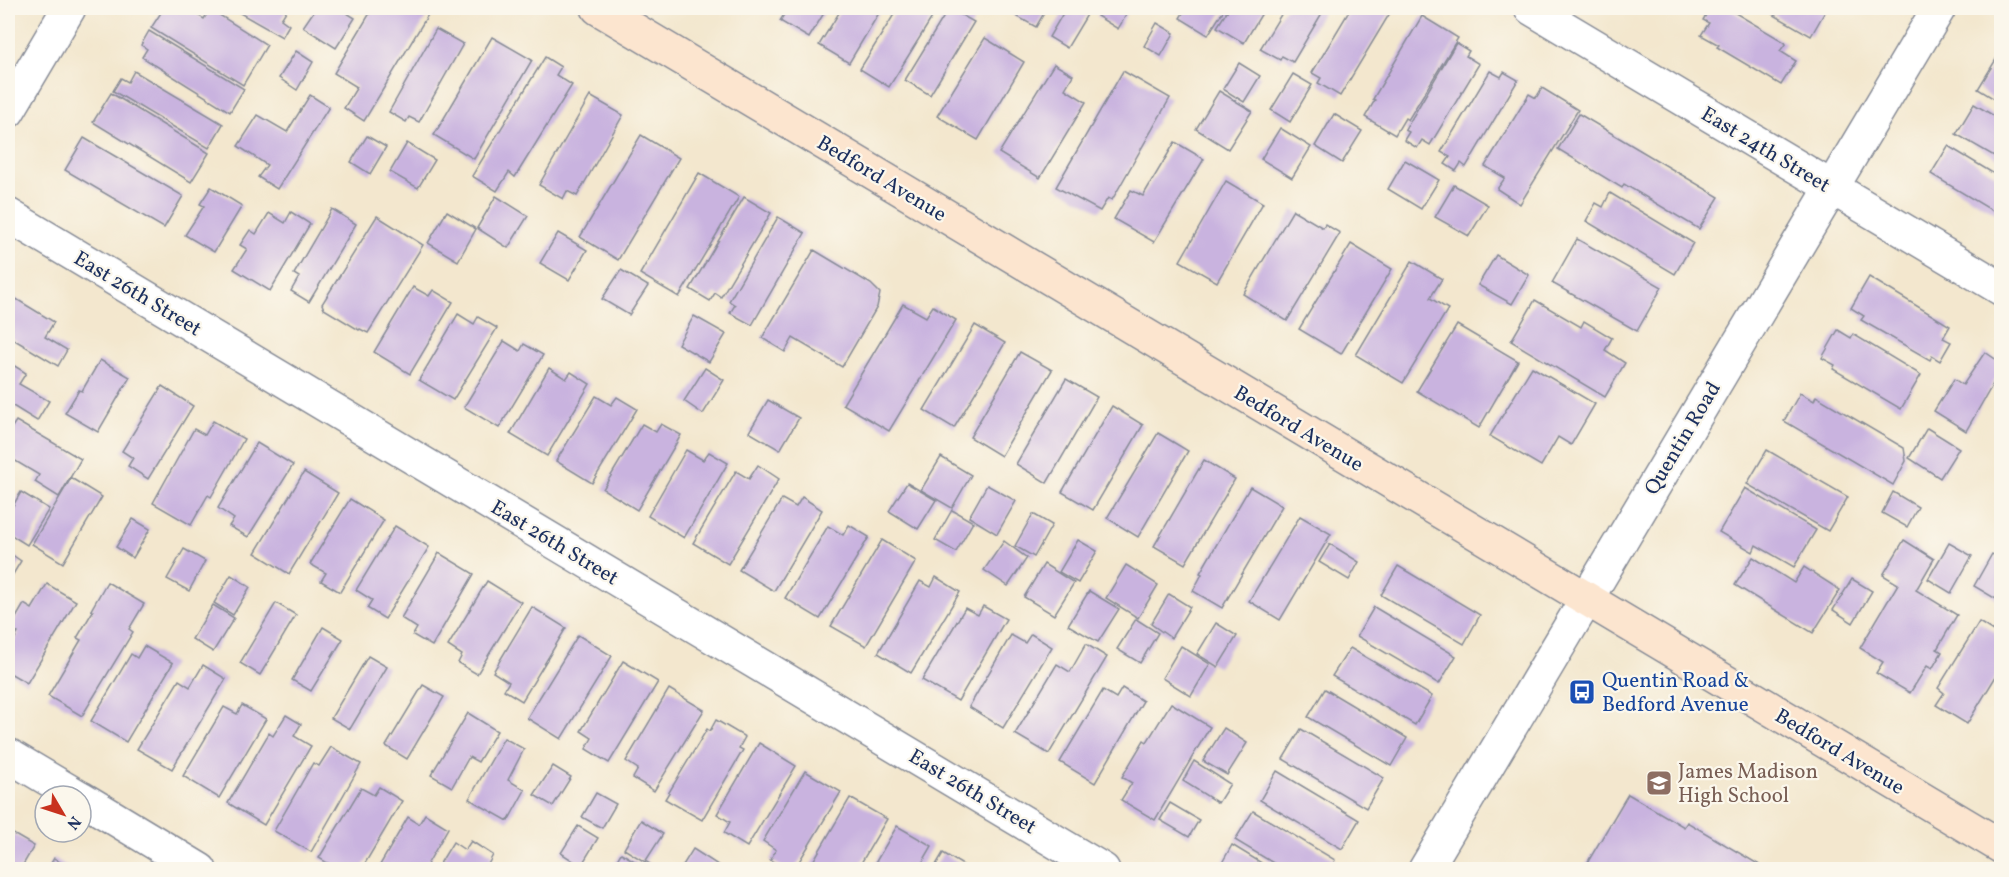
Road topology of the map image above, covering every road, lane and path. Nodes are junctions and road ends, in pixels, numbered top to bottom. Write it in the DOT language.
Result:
graph roads {
  1 [pos="69,8"];
  2 [pos="598,8"];
  3 [pos="1531,8"];
  4 [pos="1939,8"];
  5 [pos="8,111"];
  6 [pos="1831,188"];
  7 [pos="8,215"];
  8 [pos="2001,289"];
  9 [pos="1586,600"];
  10 [pos="8,755"];
  11 [pos="57,784"];
  12 [pos="93,805"];
  13 [pos="2001,847"];
  14 [pos="200,870"];
  15 [pos="1103,870"];
  16 [pos="1425,870"];
  1 -- 5 [label="street"];
  2 -- 9 [label="main road, Bedford Avenue"];
  3 -- 6 [label="street, East 24th Street"];
  4 -- 6 [label="street, Quentin Road"];
  6 -- 8 [label="street, East 24th Street"];
  6 -- 9 [label="street, Quentin Road"];
  7 -- 15 [label="street, East 26th Street"];
  9 -- 13 [label="main road, Bedford Avenue"];
  9 -- 16 [label="street, Quentin Road"];
  10 -- 11 [label="street"];
  12 -- 14 [label="street"];
}
